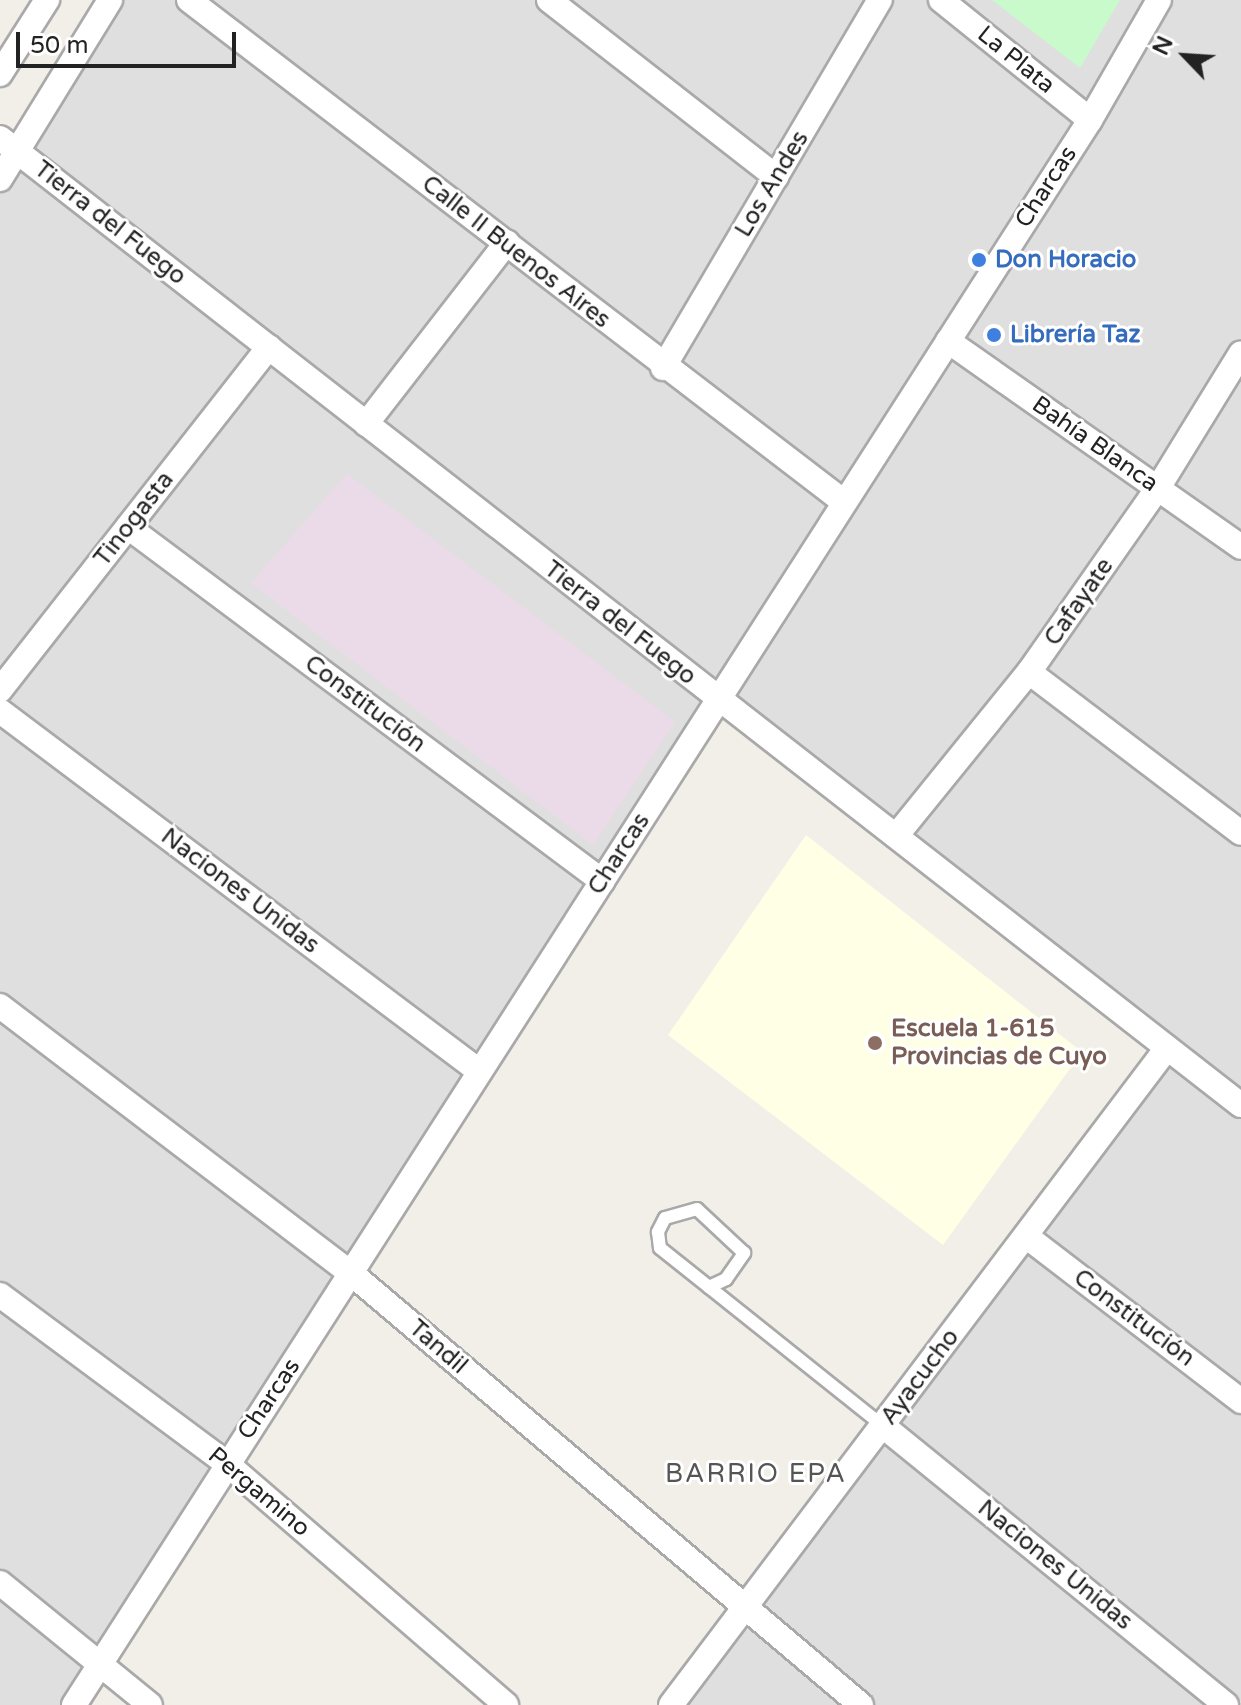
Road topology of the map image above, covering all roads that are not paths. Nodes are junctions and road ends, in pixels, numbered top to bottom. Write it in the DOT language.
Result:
graph roads {
  1 [pos="47,0"];
  2 [pos="110,0"];
  3 [pos="189,0"];
  4 [pos="549,0"];
  5 [pos="880,0"];
  6 [pos="941,0"];
  7 [pos="1159,0"];
  8 [pos="0,74"];
  9 [pos="1090,120"];
  10 [pos="9,145"];
  11 [pos="776,177"];
  12 [pos="0,179"];
  13 [pos="507,242"];
  14 [pos="948,341"];
  15 [pos="269,347"];
  16 [pos="1241,353"];
  17 [pos="663,368"];
  18 [pos="366,424"];
  19 [pos="1158,488"];
  20 [pos="844,502"];
  21 [pos="128,527"];
  22 [pos="1241,547"];
  23 [pos="1029,672"];
  24 [pos="0,690"];
  25 [pos="718,700"];
  26 [pos="0,711"];
  27 [pos="1241,833"];
  28 [pos="896,836"];
  29 [pos="602,881"];
  30 [pos="0,1006"];
  31 [pos="1167,1048"];
  32 [pos="479,1071"];
  33 [pos="1241,1105"];
  34 [pos="1026,1236"];
  35 [pos="352,1274"];
  36 [pos="709,1287"];
  37 [pos="0,1295"];
  38 [pos="1241,1401"];
  39 [pos="883,1426"];
  40 [pos="226,1463"];
  41 [pos="0,1583"];
  42 [pos="744,1610"];
  43 [pos="101,1663"];
  44 [pos="74,1705"];
  45 [pos="150,1705"];
  46 [pos="506,1705"];
  47 [pos="671,1705"];
  48 [pos="861,1705"];
  49 [pos="1226,1705"];
  1 -- 8 [label="street"];
  2 -- 10 [label="street"];
  3 -- 13 [label="street, Calle II Buenos Aires"];
  4 -- 11 [label="street"];
  5 -- 11 [label="street, Los Andes"];
  6 -- 9 [label="street, La Plata"];
  7 -- 9 [label="street, Charcas"];
  9 -- 14 [label="street, Charcas"];
  10 -- 12 [label="street"];
  10 -- 15 [label="street, Tierra del Fuego"];
  11 -- 17 [label="street, Los Andes"];
  13 -- 17 [label="street, Calle II Buenos Aires"];
  13 -- 18 [label="street"];
  14 -- 19 [label="street, Bahía Blanca"];
  14 -- 20 [label="street, Charcas"];
  15 -- 18 [label="street, Tierra del Fuego"];
  15 -- 21 [label="street, Tinogasta"];
  16 -- 19 [label="street, Cafayate"];
  17 -- 20 [label="street, Calle II Buenos Aires"];
  18 -- 25 [label="street, Tierra del Fuego"];
  19 -- 22 [label="street, Bahía Blanca"];
  19 -- 23 [label="street, Cafayate"];
  20 -- 25 [label="street, Charcas"];
  21 -- 24 [label="street, Tinogasta"];
  21 -- 29 [label="street, Constitución"];
  23 -- 27 [label="street"];
  23 -- 28 [label="street, Cafayate"];
  25 -- 28 [label="street, Tierra del Fuego"];
  25 -- 29 [label="street, Charcas"];
  26 -- 32 [label="street, Naciones Unidas"];
  28 -- 31 [label="street, Tierra del Fuego"];
  29 -- 32 [label="street, Charcas"];
  30 -- 35 [label="street, Tandil"];
  31 -- 33 [label="street, Tierra del Fuego"];
  31 -- 34 [label="street, Ayacucho"];
  32 -- 35 [label="street, Charcas"];
  34 -- 38 [label="street, Constitución"];
  34 -- 39 [label="street, Ayacucho"];
  35 -- 40 [label="street, Charcas"];
  35 -- 42 [label="street, Tandil"];
  36 -- 36 [label="lane"];
  36 -- 39 [label="lane"];
  37 -- 40 [label="street, Pergamino"];
  39 -- 42 [label="street, Ayacucho"];
  39 -- 49 [label="street, Naciones Unidas"];
  40 -- 43 [label="street, Charcas"];
  40 -- 46 [label="street, Pergamino"];
  41 -- 43 [label="street"];
  42 -- 47 [label="street, Ayacucho"];
  42 -- 48 [label="street, Tandil"];
  43 -- 44 [label="street, Charcas"];
  43 -- 45 [label="street"];
}
